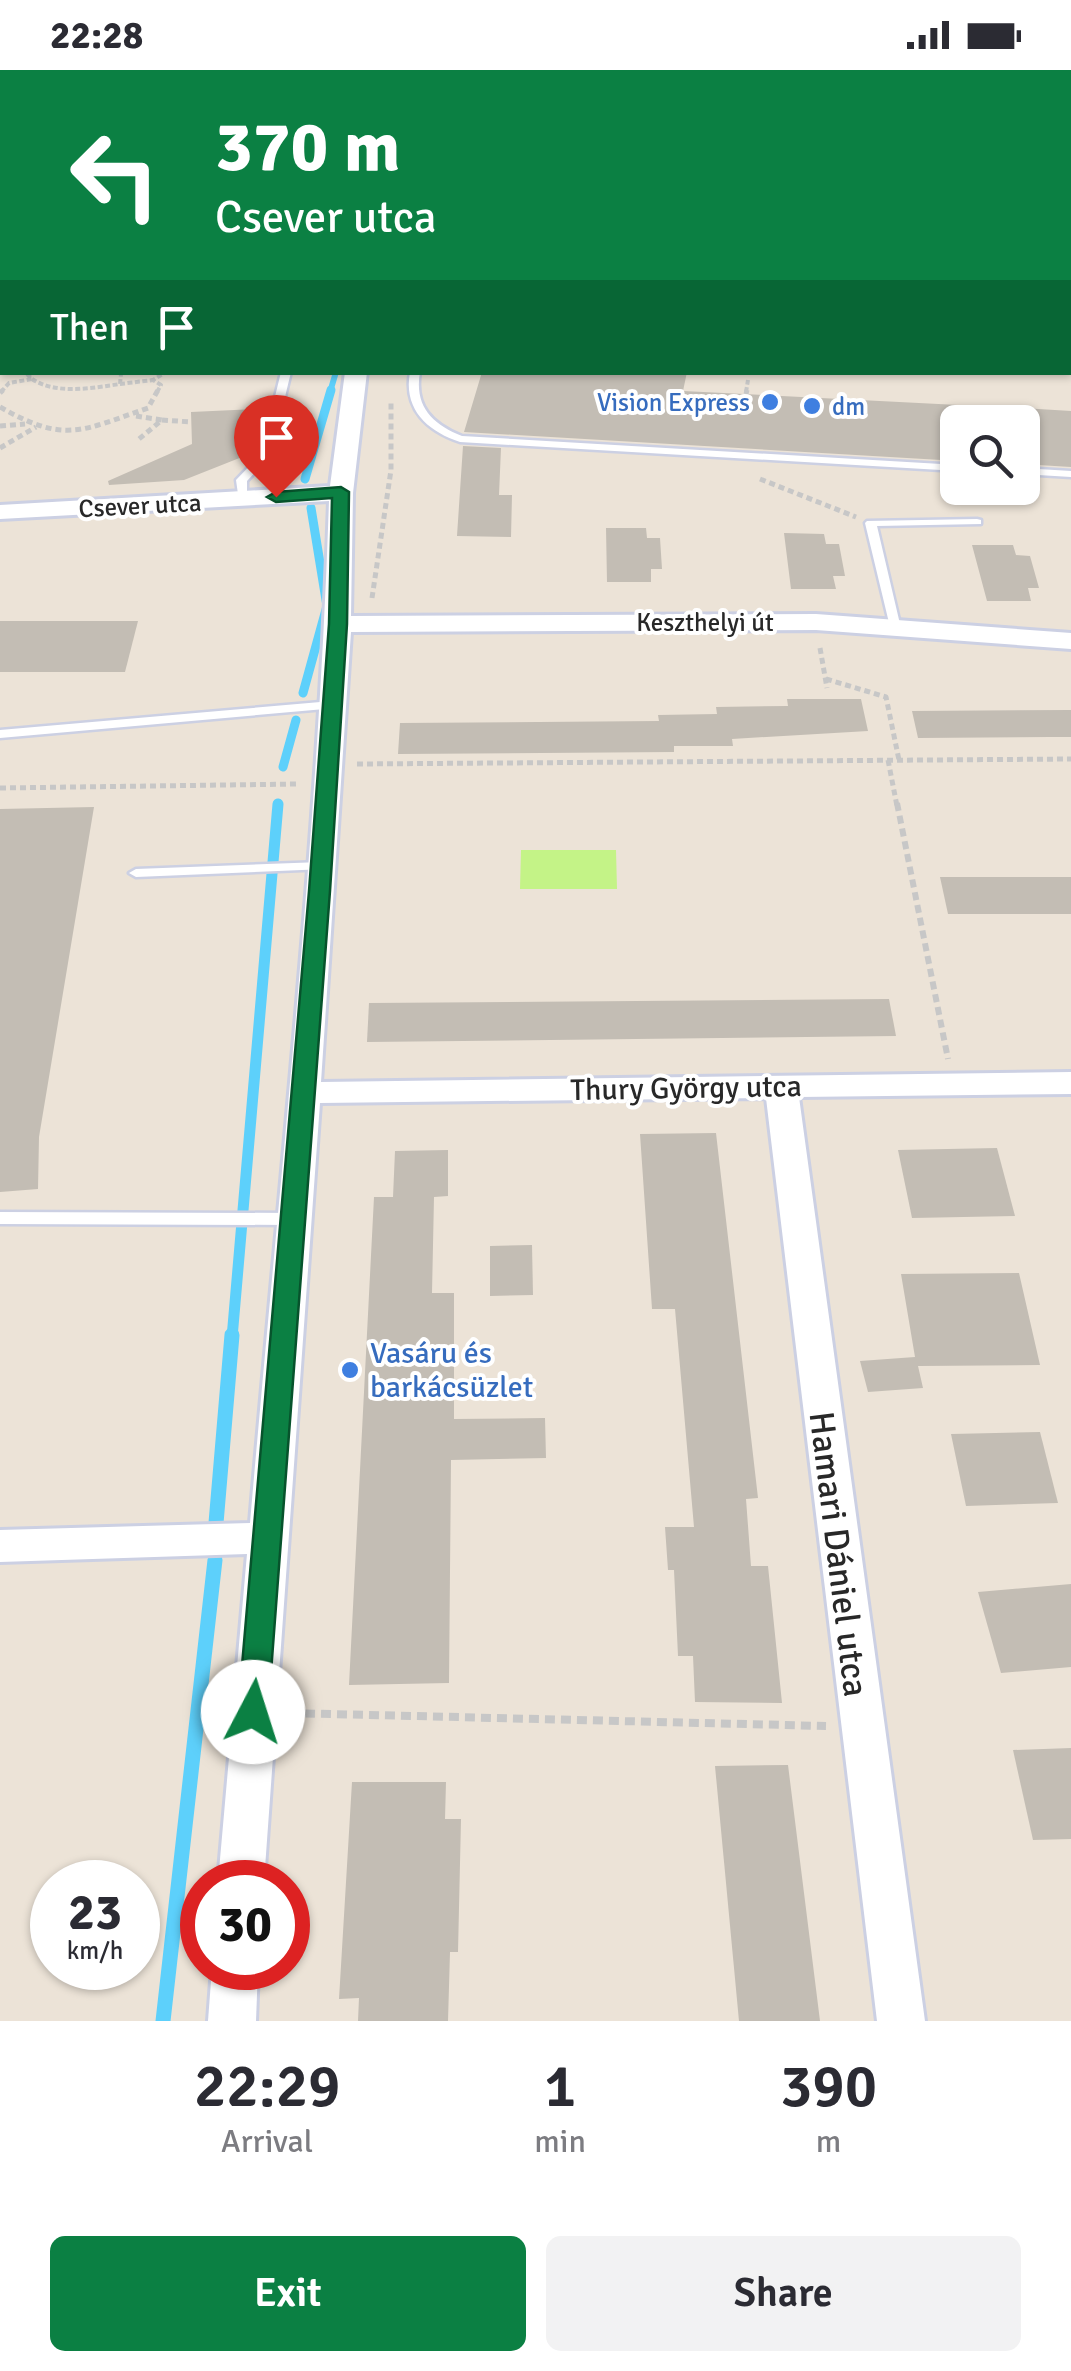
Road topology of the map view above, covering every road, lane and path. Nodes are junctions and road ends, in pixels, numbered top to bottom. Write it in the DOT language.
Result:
graph roads {
  1 [pos="29,375"];
  2 [pos="121,375"];
  3 [pos="161,375"];
  4 [pos="285,375"];
  5 [pos="356,375"];
  6 [pos="415,375"];
  7 [pos="32,379"];
  8 [pos="153,380"];
  9 [pos="748,380"];
  10 [pos="120,384"];
  11 [pos="0,393"];
  12 [pos="746,394"];
  13 [pos="391,400"];
  14 [pos="0,407"];
  15 [pos="134,416"];
  16 [pos="162,420"];
  17 [pos="191,422"];
  18 [pos="26,424"];
  19 [pos="0,426"];
  20 [pos="36,427"];
  21 [pos="140,439"];
  22 [pos="0,448"];
  23 [pos="744,457"];
  24 [pos="940,467"];
  25 [pos="1040,472"];
  26 [pos="1071,474"];
  27 [pos="341,492"];
  28 [pos="243,499"];
  29 [pos="0,512"];
  30 [pos="871,522"];
  31 [pos="977,522"];
  32 [pos="816,622"];
  33 [pos="338,624"];
  34 [pos="373,624"];
  35 [pos="894,624"];
  36 [pos="1071,640"];
  37 [pos="826,679"];
  38 [pos="827,688"];
  39 [pos="332,705"];
  40 [pos="0,734"];
  41 [pos="1071,759"];
  42 [pos="888,760"];
  43 [pos="898,760"];
  44 [pos="326,774"];
  45 [pos="0,788"];
  46 [pos="303,867"];
  47 [pos="136,873"];
  48 [pos="1071,1083"];
  49 [pos="953,1085"];
  50 [pos="781,1087"];
  51 [pos="302,1092"];
  52 [pos="0,1218"];
  53 [pos="277,1219"];
  54 [pos="268,1538"];
  55 [pos="0,1546"];
  56 [pos="253,1712"];
  57 [pos="861,1727"];
  58 [pos="243,1860"];
  59 [pos="234,1990"];
  60 [pos="232,2021"];
  61 [pos="901,2021"];
  1 -- 7 [label="path"];
  2 -- 10 [label="path"];
  3 -- 8 [label="path"];
  4 -- 28 [label="lane"];
  5 -- 27 [label="street"];
  6 -- 23 [label="lane"];
  7 -- 10 [label="path"];
  7 -- 11 [label="path"];
  8 -- 10 [label="path"];
  8 -- 15 [label="path"];
  9 -- 12 [label="path"];
  13 -- 34 [label="path"];
  14 -- 18 [label="path"];
  15 -- 16 [label="path"];
  15 -- 20 [label="path"];
  16 -- 17 [label="path"];
  16 -- 21 [label="path"];
  18 -- 19 [label="path"];
  18 -- 20 [label="path"];
  20 -- 22 [label="path"];
  23 -- 24 [label="lane"];
  23 -- 30 [label="path"];
  25 -- 26 [label="lane"];
  27 -- 28 [label="street, Csever utca"];
  27 -- 33 [label="street"];
  28 -- 29 [label="street, Csever utca"];
  30 -- 31 [label="lane"];
  30 -- 35 [label="lane"];
  32 -- 34 [label="street, Keszthelyi út"];
  32 -- 35 [label="street, Keszthelyi út"];
  32 -- 37 [label="path"];
  33 -- 34 [label="street, Keszthelyi út"];
  33 -- 39 [label="street"];
  35 -- 36 [label="street, Keszthelyi út"];
  37 -- 38 [label="path"];
  37 -- 43 [label="path"];
  39 -- 40 [label="lane"];
  39 -- 44 [label="street"];
  41 -- 43 [label="path"];
  42 -- 43 [label="path"];
  42 -- 44 [label="path"];
  42 -- 49 [label="path"];
  44 -- 45 [label="path"];
  44 -- 46 [label="street"];
  46 -- 47 [label="lane"];
  46 -- 51 [label="street"];
  48 -- 49 [label="street, Thury György utca"];
  49 -- 50 [label="street, Thury György utca"];
  50 -- 51 [label="street, Thury György utca"];
  50 -- 57 [label="street, Hamari Dániel utca"];
  51 -- 53 [label="street"];
  52 -- 53 [label="lane"];
  53 -- 54 [label="street"];
  54 -- 55 [label="street"];
  54 -- 56 [label="street"];
  56 -- 57 [label="path"];
  56 -- 58 [label="street"];
  57 -- 61 [label="street, Hamari Dániel utca"];
  59 -- 60 [label="street"];
}
